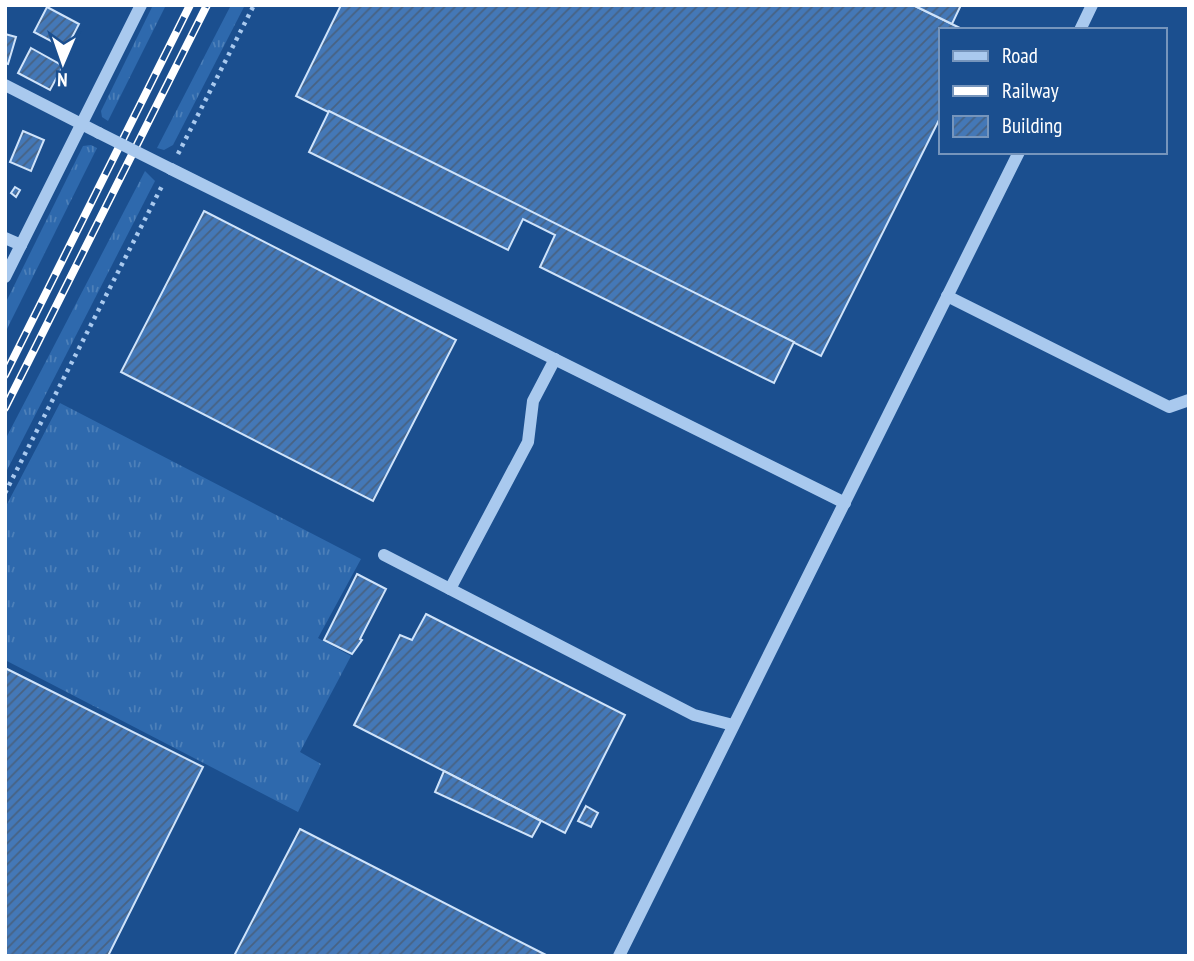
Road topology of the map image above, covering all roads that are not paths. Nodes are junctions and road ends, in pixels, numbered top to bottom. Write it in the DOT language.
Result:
graph roads {
  1 [pos="141,5"];
  2 [pos="1092,5"];
  3 [pos="1081,28"];
  4 [pos="5,85"];
  5 [pos="81,123"];
  6 [pos="1017,154"];
  7 [pos="5,238"];
  8 [pos="21,245"];
  9 [pos="5,277"];
  10 [pos="947,296"];
  11 [pos="555,359"];
  12 [pos="1189,400"];
  13 [pos="845,503"];
  14 [pos="384,555"];
  15 [pos="450,589"];
  16 [pos="733,725"];
  17 [pos="618,956"];
  1 -- 5 [label="street"];
  2 -- 3 [label="street"];
  4 -- 5 [label="street"];
  5 -- 8 [label="street"];
  5 -- 11 [label="street, bridge"];
  6 -- 10 [label="street"];
  7 -- 8 [label="street"];
  8 -- 9 [label="street"];
  10 -- 12 [label="street"];
  10 -- 13 [label="street"];
  11 -- 13 [label="street"];
  11 -- 15 [label="street"];
  13 -- 16 [label="street"];
  14 -- 15 [label="street"];
  15 -- 16 [label="street"];
  16 -- 17 [label="street"];
}
